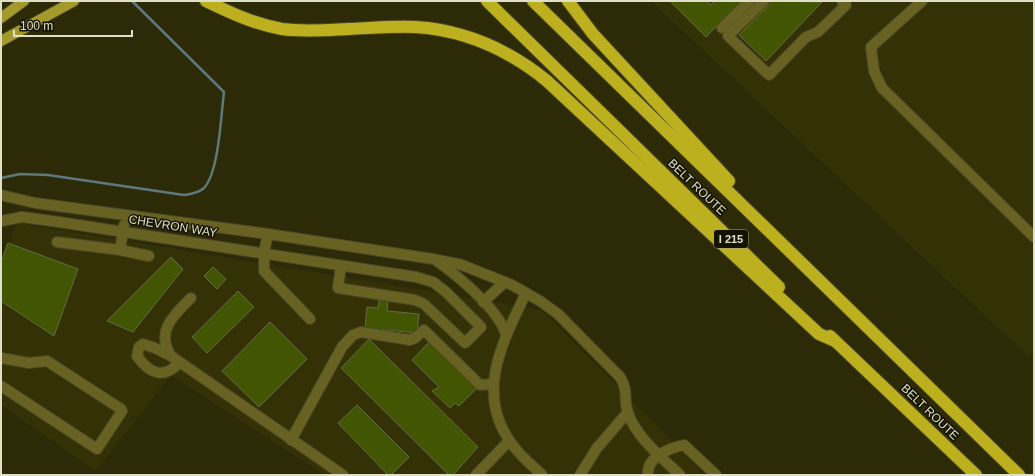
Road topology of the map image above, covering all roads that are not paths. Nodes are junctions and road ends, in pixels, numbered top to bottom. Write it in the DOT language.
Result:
graph roads {
  1 [pos="24,1"];
  2 [pos="74,1"];
  3 [pos="487,1"];
  4 [pos="533,1"];
  5 [pos="568,1"];
  6 [pos="749,1"];
  7 [pos="764,1"];
  8 [pos="842,1"];
  9 [pos="922,1"];
  10 [pos="209,2"];
  11 [pos="1,18"];
  12 [pos="722,28"];
  13 [pos="1,41"];
  14 [pos="1,195"];
  15 [pos="125,217"];
  16 [pos="1,221"];
  17 [pos="123,231"];
  18 [pos="268,234"];
  19 [pos="1034,237"];
  20 [pos="57,242"];
  21 [pos="786,247"];
  22 [pos="120,250"];
  23 [pos="264,252"];
  24 [pos="149,256"];
  25 [pos="433,259"];
  26 [pos="341,266"];
  27 [pos="505,282"];
  28 [pos="526,293"];
  29 [pos="191,298"];
  30 [pos="483,302"];
  31 [pos="310,319"];
  32 [pos="506,334"];
  33 [pos="835,341"];
  34 [pos="171,356"];
  35 [pos="1,358"];
  36 [pos="179,364"];
  37 [pos="493,384"];
  38 [pos="1,386"];
  39 [pos="628,412"];
  40 [pos="291,440"];
  41 [pos="510,441"];
  42 [pos="659,455"];
  43 [pos="343,475"];
  44 [pos="476,475"];
  45 [pos="542,475"];
  46 [pos="580,475"];
  47 [pos="648,475"];
  48 [pos="680,475"];
  49 [pos="716,475"];
  50 [pos="976,475"];
  51 [pos="1019,475"];
  1 -- 11 [label="main road"];
  2 -- 13 [label="main road"];
  3 -- 33 [label="highway, BELT ROUTE / I 215"];
  4 -- 21 [label="highway, BELT ROUTE / I 215"];
  5 -- 21 [label="highway"];
  6 -- 12 [label="lane"];
  7 -- 8 [label="lane"];
  9 -- 19 [label="lane"];
  10 -- 33 [label="highway"];
  14 -- 15 [label="lane"];
  15 -- 17 [label="lane"];
  15 -- 18 [label="lane"];
  16 -- 17 [label="lane, CHEVRON WAY"];
  17 -- 22 [label="lane"];
  17 -- 23 [label="lane, CHEVRON WAY"];
  18 -- 23 [label="lane"];
  18 -- 25 [label="lane"];
  20 -- 22 [label="lane"];
  21 -- 51 [label="highway, BELT ROUTE / I 215"];
  22 -- 24 [label="lane"];
  23 -- 26 [label="lane, CHEVRON WAY"];
  23 -- 31 [label="lane"];
  25 -- 27 [label="lane"];
  25 -- 30 [label="lane"];
  26 -- 26 [label="lane, CHEVRON WAY"];
  27 -- 28 [label="lane"];
  27 -- 30 [label="lane"];
  28 -- 32 [label="lane"];
  28 -- 39 [label="lane"];
  29 -- 34 [label="lane"];
  30 -- 32 [label="lane"];
  32 -- 37 [label="lane"];
  33 -- 50 [label="highway, BELT ROUTE / I 215"];
  34 -- 36 [label="lane"];
  34 -- 36 [label="lane"];
  35 -- 38 [label="lane"];
  36 -- 40 [label="lane"];
  37 -- 40 [label="lane"];
  37 -- 41 [label="lane"];
  39 -- 42 [label="lane"];
  39 -- 46 [label="lane"];
  40 -- 43 [label="lane"];
  41 -- 44 [label="lane"];
  41 -- 45 [label="lane"];
  42 -- 47 [label="lane"];
  42 -- 48 [label="lane"];
  42 -- 49 [label="lane"];
}
